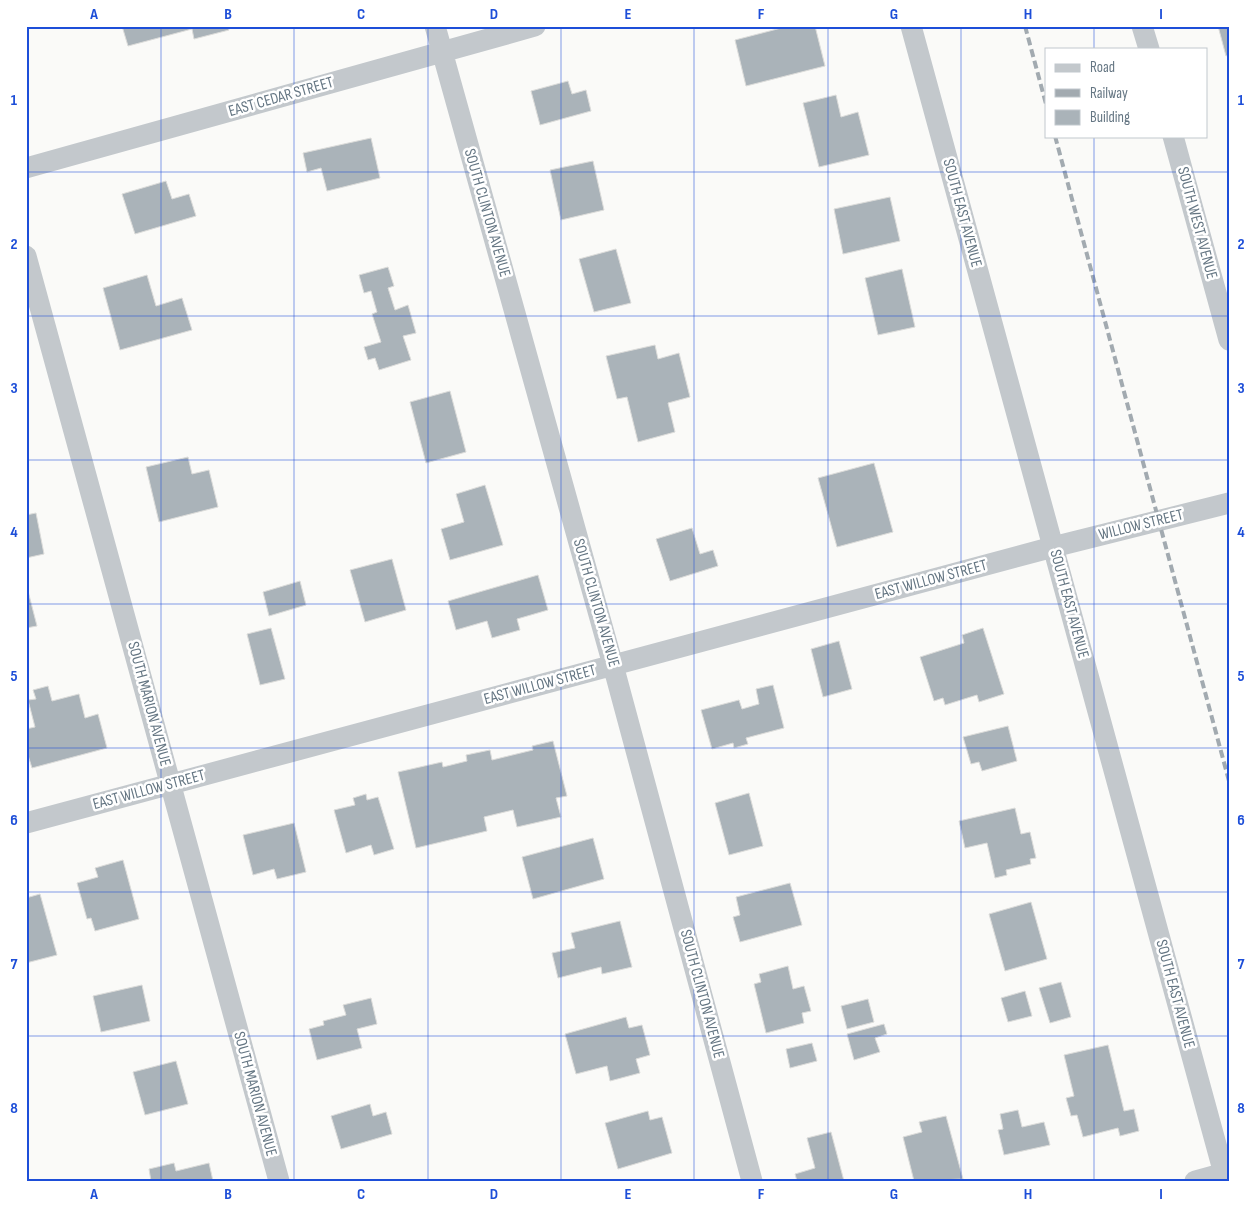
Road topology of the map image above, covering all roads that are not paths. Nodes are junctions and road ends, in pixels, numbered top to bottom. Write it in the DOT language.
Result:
graph roads {
  1 [pos="435,26"];
  2 [pos="535,26"];
  3 [pos="911,26"];
  4 [pos="1142,26"];
  5 [pos="1149,48"];
  6 [pos="442,52"];
  7 [pos="1174,138"];
  8 [pos="26,168"];
  9 [pos="26,256"];
  10 [pos="1229,340"];
  11 [pos="1229,503"];
  12 [pos="1053,547"];
  13 [pos="613,665"];
  14 [pos="171,784"];
  15 [pos="26,823"];
  16 [pos="1225,1177"];
  17 [pos="279,1181"];
  18 [pos="752,1181"];
  19 [pos="1195,1181"];
  1 -- 6 [label="street, SOUTH CLINTON AVENUE"];
  2 -- 6 [label="street, EAST CEDAR STREET"];
  3 -- 12 [label="street, SOUTH EAST AVENUE"];
  4 -- 5 [label="street"];
  6 -- 8 [label="street, EAST CEDAR STREET"];
  6 -- 13 [label="street, SOUTH CLINTON AVENUE"];
  7 -- 10 [label="street, SOUTH WEST AVENUE"];
  9 -- 14 [label="street, SOUTH MARION AVENUE"];
  11 -- 12 [label="street, WILLOW STREET"];
  12 -- 13 [label="street, EAST WILLOW STREET"];
  12 -- 16 [label="street, SOUTH EAST AVENUE"];
  13 -- 14 [label="street, EAST WILLOW STREET"];
  13 -- 18 [label="street, SOUTH CLINTON AVENUE"];
  14 -- 15 [label="street, EAST WILLOW STREET"];
  14 -- 17 [label="street, SOUTH MARION AVENUE"];
  16 -- 19 [label="street"];
}
